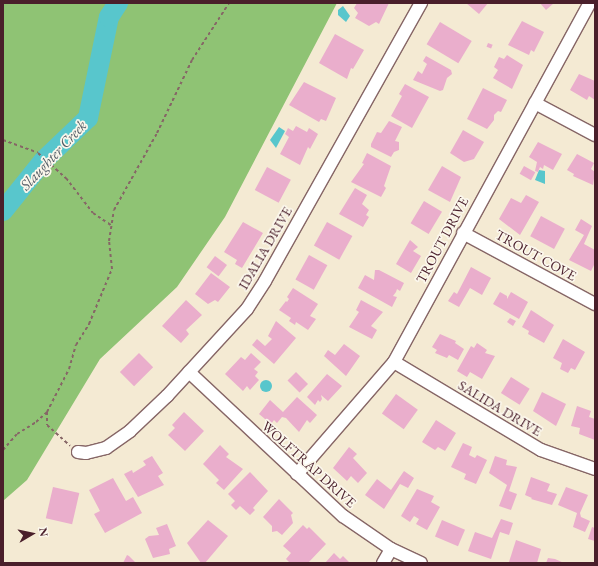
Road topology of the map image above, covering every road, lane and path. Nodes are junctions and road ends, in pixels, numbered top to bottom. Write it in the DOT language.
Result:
graph roads {
  1 [pos="229,3"];
  2 [pos="421,3"];
  3 [pos="590,3"];
  4 [pos="535,103"];
  5 [pos="595,135"];
  6 [pos="3,140"];
  7 [pos="110,225"];
  8 [pos="463,233"];
  9 [pos="595,304"];
  10 [pos="394,362"];
  11 [pos="189,372"];
  12 [pos="47,412"];
  13 [pos="3,450"];
  14 [pos="78,452"];
  15 [pos="595,469"];
  16 [pos="297,474"];
  17 [pos="391,549"];
  18 [pos="383,563"];
  19 [pos="420,563"];
  1 -- 7 [label="path"];
  2 -- 11 [label="street, IDALIA DRIVE"];
  3 -- 4 [label="street, TROUT DRIVE"];
  4 -- 5 [label="street"];
  4 -- 8 [label="street, TROUT DRIVE"];
  6 -- 7 [label="path"];
  7 -- 12 [label="path"];
  8 -- 9 [label="street, TROUT COVE"];
  8 -- 10 [label="street, TROUT DRIVE"];
  10 -- 15 [label="street, SALIDA DRIVE"];
  10 -- 16 [label="street, TROUT DRIVE"];
  11 -- 14 [label="street, IDALIA DRIVE"];
  11 -- 16 [label="street, WOLFTRAP DRIVE"];
  12 -- 13 [label="path"];
  12 -- 14 [label="path"];
  16 -- 17 [label="street, WOLFTRAP DRIVE"];
  17 -- 18 [label="street"];
  17 -- 19 [label="street, WOLFTRAP DRIVE"];
}
